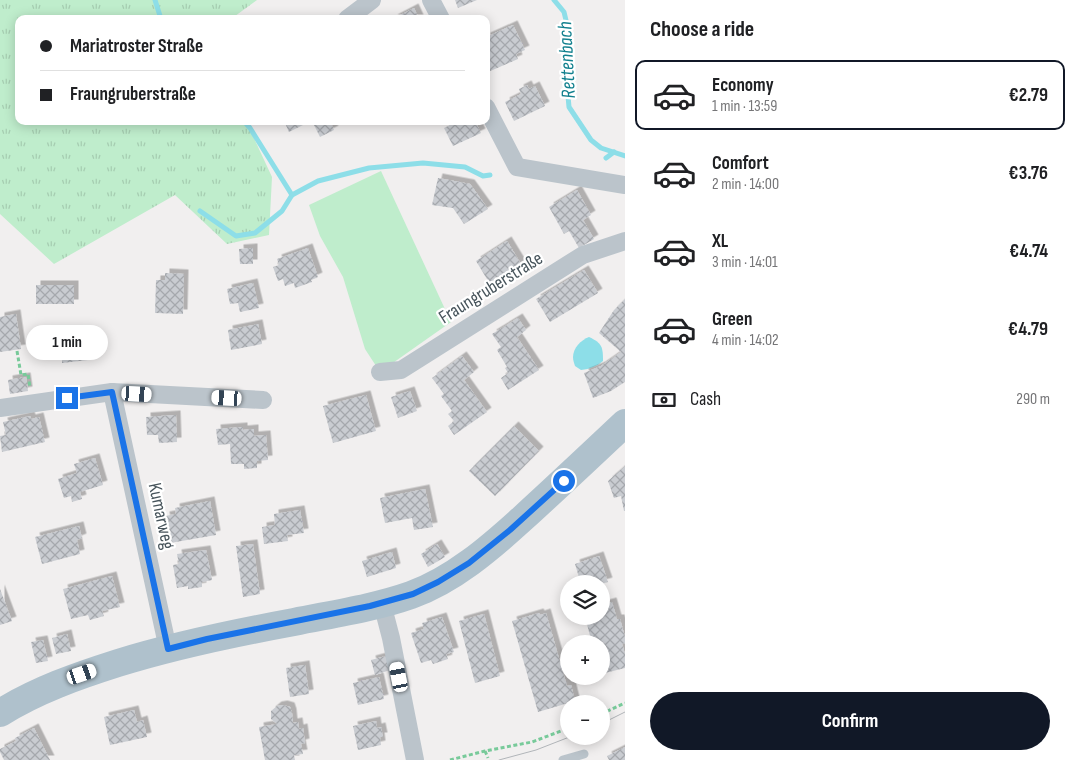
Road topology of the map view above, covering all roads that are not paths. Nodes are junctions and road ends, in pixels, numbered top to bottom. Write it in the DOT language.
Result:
graph roads {
  1 [pos="372,0"];
  2 [pos="431,0"];
  3 [pos="352,15"];
  4 [pos="439,15"];
  5 [pos="490,115"];
  6 [pos="625,185"];
  7 [pos="625,241"];
  8 [pos="380,372"];
  9 [pos="112,392"];
  10 [pos="263,400"];
  11 [pos="0,408"];
  12 [pos="625,424"];
  13 [pos="381,604"];
  14 [pos="168,649"];
  15 [pos="0,713"];
  16 [pos="584,754"];
  17 [pos="415,760"];
  18 [pos="564,760"];
  1 -- 3 [label="street"];
  2 -- 4 [label="street"];
  5 -- 6 [label="street"];
  7 -- 8 [label="street, Fraungruberstraße"];
  9 -- 10 [label="street"];
  9 -- 11 [label="street"];
  9 -- 14 [label="street, Kumarweg"];
  12 -- 13 [label="main road"];
  13 -- 14 [label="main road"];
  13 -- 17 [label="street"];
  14 -- 15 [label="main road"];
  16 -- 18 [label="lane"];
}
